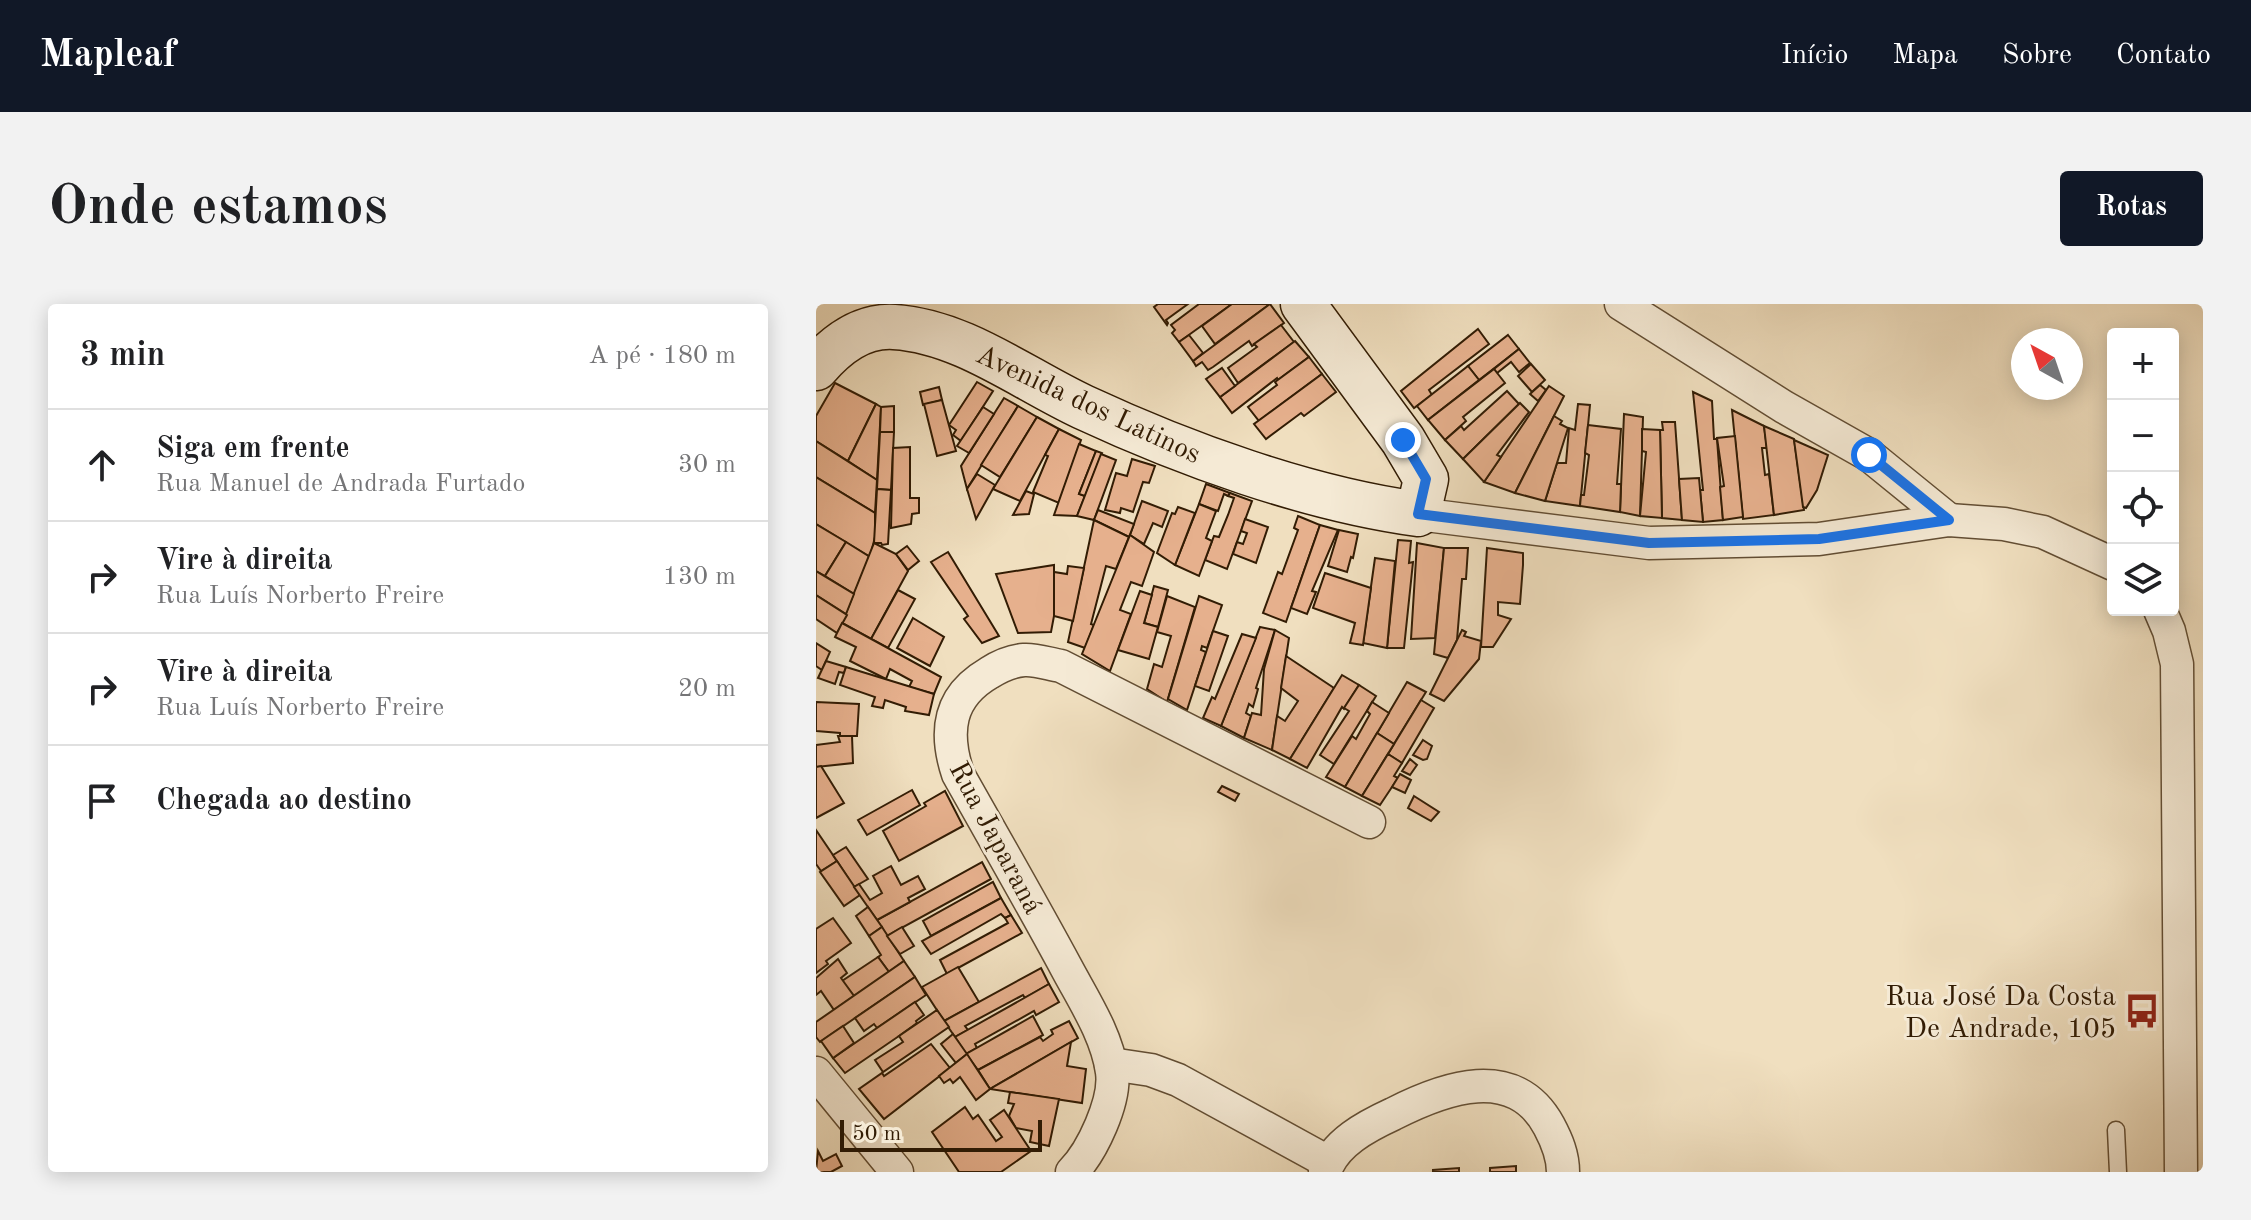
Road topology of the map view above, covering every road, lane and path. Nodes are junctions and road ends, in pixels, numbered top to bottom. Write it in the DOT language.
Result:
graph roads {
  1 [pos="1303,304"];
  2 [pos="1621,304"];
  3 [pos="816,368"];
  4 [pos="1418,514"];
  5 [pos="1949,520"];
  6 [pos="2107,561"];
  7 [pos="2163,616"];
  8 [pos="1369,822"];
  9 [pos="2191,1037"];
  10 [pos="1111,1064"];
  11 [pos="816,1073"];
  12 [pos="2116,1130"];
  13 [pos="1326,1167"];
  14 [pos="897,1172"];
  15 [pos="1072,1172"];
  16 [pos="1563,1172"];
  17 [pos="2118,1172"];
  18 [pos="2181,1172"];
  1 -- 4 [label="main road"];
  2 -- 5 [label="street"];
  3 -- 4 [label="main road, Avenida dos Latinos"];
  4 -- 5 [label="street"];
  5 -- 6 [label="street"];
  7 -- 9 [label="street"];
  8 -- 10 [label="street, Rua Japaraná"];
  9 -- 18 [label="street"];
  10 -- 13 [label="street"];
  10 -- 15 [label="street, Rua Japaraná"];
  11 -- 14 [label="street"];
  12 -- 17 [label="lane"];
  13 -- 16 [label="street"];
}
